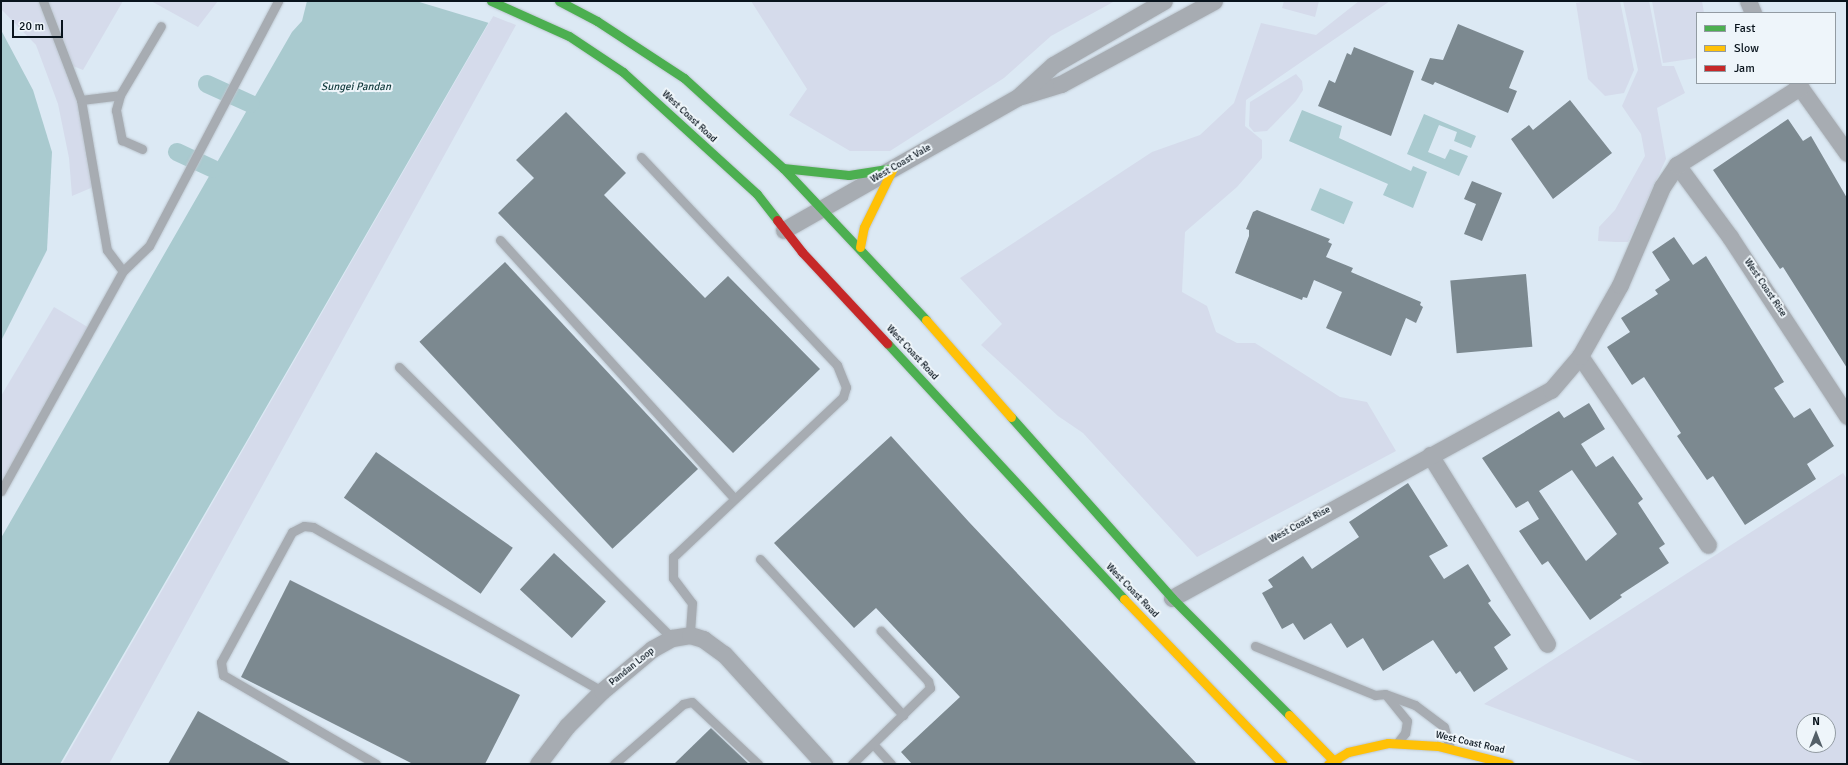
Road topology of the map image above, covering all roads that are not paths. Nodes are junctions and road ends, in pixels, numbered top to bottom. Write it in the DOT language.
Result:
graph roads {
  1 [pos="43,1"];
  2 [pos="278,1"];
  3 [pos="491,1"];
  4 [pos="559,1"];
  5 [pos="1164,1"];
  6 [pos="1214,1"];
  7 [pos="1748,1"];
  8 [pos="1753,12"];
  9 [pos="161,26"];
  10 [pos="1798,85"];
  11 [pos="120,95"];
  12 [pos="1018,97"];
  13 [pos="81,100"];
  14 [pos="142,149"];
  15 [pos="1847,153"];
  16 [pos="641,157"];
  17 [pos="1677,165"];
  18 [pos="783,168"];
  19 [pos="893,168"];
  20 [pos="823,208"];
  21 [pos="784,230"];
  22 [pos="500,240"];
  23 [pos="860,247"];
  24 [pos="123,271"];
  25 [pos="1580,356"];
  26 [pos="399,367"];
  27 [pos="1847,416"];
  28 [pos="1430,455"];
  29 [pos="1,492"];
  30 [pos="734,498"];
  31 [pos="1708,545"];
  32 [pos="760,559"];
  33 [pos="1172,598"];
  34 [pos="881,631"];
  35 [pos="690,635"];
  36 [pos="672,638"];
  37 [pos="1547,644"];
  38 [pos="1255,646"];
  39 [pos="602,691"];
  40 [pos="1385,694"];
  41 [pos="903,715"];
  42 [pos="1398,743"];
  43 [pos="873,744"];
  44 [pos="1450,748"];
  45 [pos="1333,763"];
  46 [pos="376,764"];
  47 [pos="538,764"];
  48 [pos="614,764"];
  49 [pos="758,764"];
  50 [pos="824,764"];
  51 [pos="852,764"];
  52 [pos="891,764"];
  53 [pos="1283,764"];
  54 [pos="1509,764"];
  1 -- 13 [label="lane"];
  2 -- 24 [label="lane"];
  3 -- 21 [label="main road, West Coast Road"];
  4 -- 18 [label="main road, West Coast Road"];
  5 -- 12 [label="street, West Coast Vale"];
  6 -- 12 [label="street, West Coast Vale"];
  7 -- 8 [label="street"];
  9 -- 11 [label="lane"];
  10 -- 15 [label="street"];
  10 -- 17 [label="street, West Coast Rise"];
  11 -- 13 [label="lane"];
  11 -- 14 [label="lane"];
  12 -- 19 [label="street, West Coast Vale"];
  13 -- 24 [label="lane"];
  16 -- 30 [label="lane"];
  17 -- 25 [label="street, West Coast Rise"];
  17 -- 27 [label="street, West Coast Rise"];
  18 -- 19 [label="main road"];
  18 -- 20 [label="main road, West Coast Road"];
  19 -- 20 [label="street, West Coast Vale"];
  19 -- 23 [label="main road"];
  20 -- 21 [label="street, West Coast Vale"];
  20 -- 23 [label="main road, West Coast Road"];
  21 -- 53 [label="main road, West Coast Road"];
  22 -- 30 [label="lane"];
  23 -- 33 [label="main road, West Coast Road"];
  24 -- 29 [label="lane"];
  25 -- 28 [label="street, West Coast Rise"];
  25 -- 31 [label="street"];
  26 -- 36 [label="lane"];
  28 -- 33 [label="street, West Coast Rise"];
  28 -- 37 [label="street"];
  30 -- 35 [label="lane"];
  32 -- 41 [label="lane"];
  33 -- 45 [label="main road, West Coast Road"];
  34 -- 41 [label="lane"];
  35 -- 36 [label="street, Pandan Loop"];
  35 -- 50 [label="street"];
  36 -- 39 [label="street, Pandan Loop"];
  38 -- 40 [label="lane"];
  39 -- 46 [label="lane"];
  39 -- 47 [label="street, Pandan Loop"];
  40 -- 42 [label="lane"];
  40 -- 44 [label="lane"];
  41 -- 43 [label="lane"];
  42 -- 44 [label="main road, West Coast Road"];
  42 -- 45 [label="main road, West Coast Road"];
  43 -- 51 [label="lane"];
  43 -- 52 [label="lane"];
  44 -- 54 [label="main road, West Coast Road"];
  48 -- 49 [label="lane"];
}
